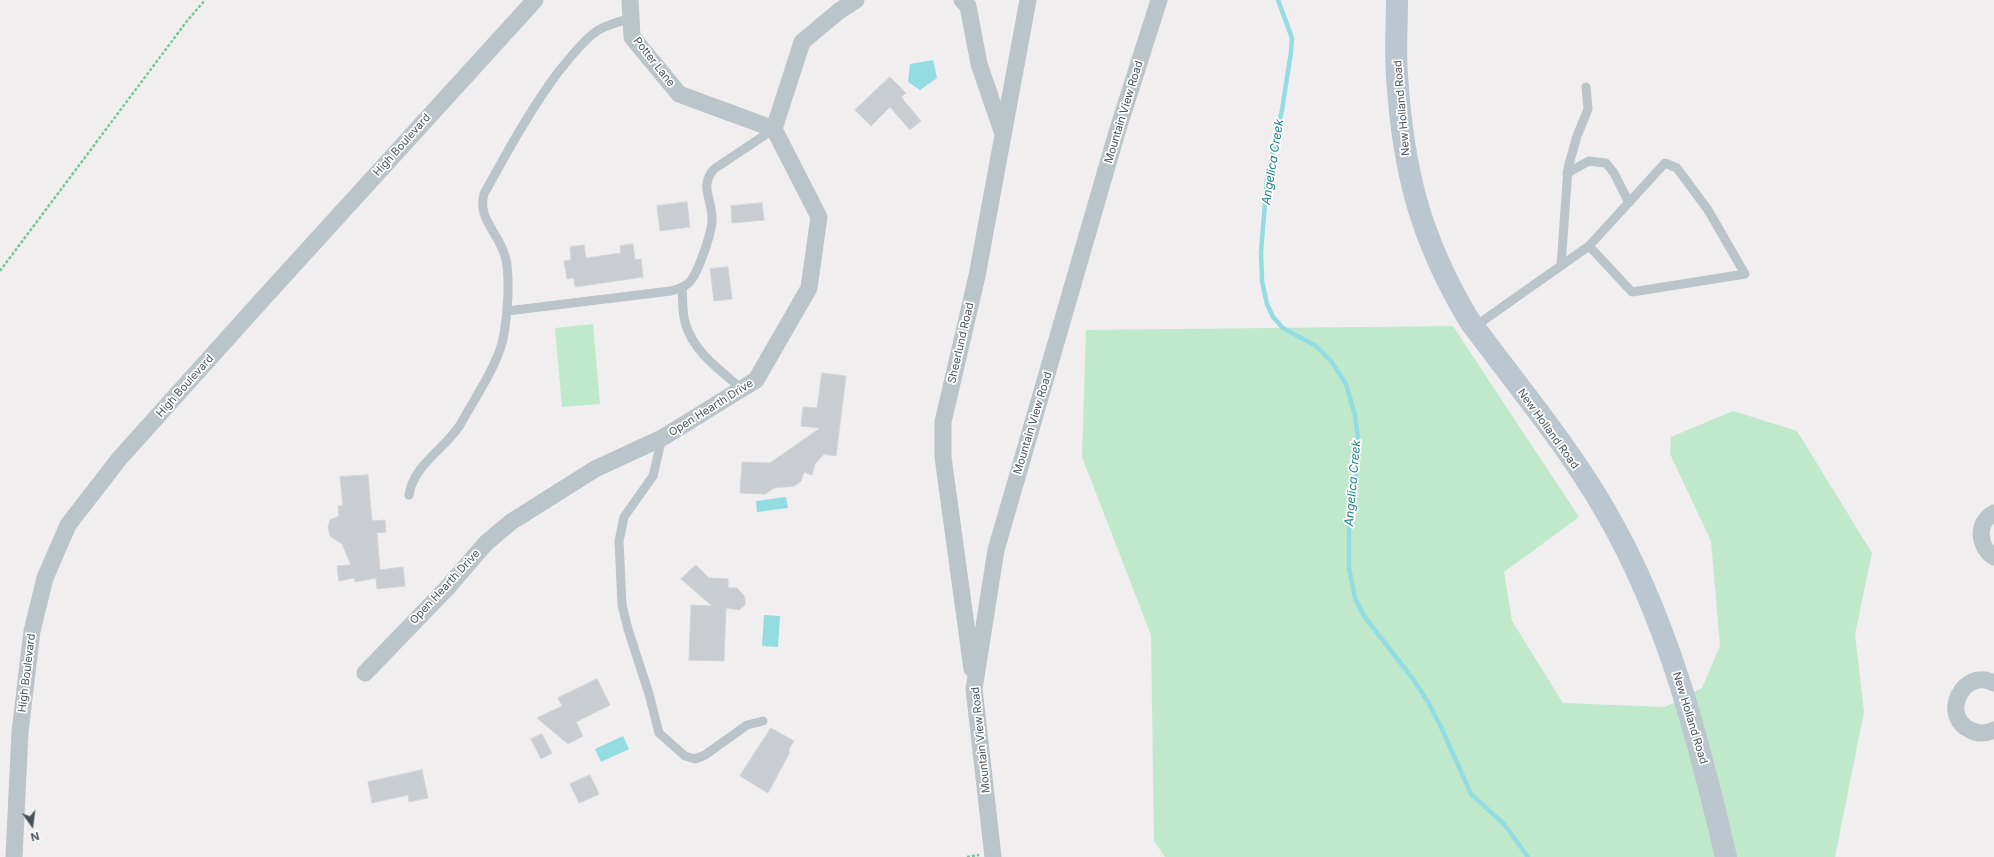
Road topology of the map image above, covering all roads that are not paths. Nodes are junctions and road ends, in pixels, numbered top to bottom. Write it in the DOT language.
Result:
graph roads {
  1 [pos="535,0"];
  2 [pos="630,0"];
  3 [pos="856,0"];
  4 [pos="962,0"];
  5 [pos="1028,0"];
  6 [pos="1159,0"];
  7 [pos="1397,0"];
  8 [pos="631,18"];
  9 [pos="1586,87"];
  10 [pos="774,128"];
  11 [pos="1003,132"];
  12 [pos="1567,173"];
  13 [pos="1629,202"];
  14 [pos="1589,246"];
  15 [pos="1560,266"];
  16 [pos="682,288"];
  17 [pos="507,311"];
  18 [pos="1474,327"];
  19 [pos="742,389"];
  20 [pos="662,438"];
  21 [pos="409,495"];
  22 [pos="1994,513"];
  23 [pos="1994,557"];
  24 [pos="365,673"];
  25 [pos="1994,683"];
  26 [pos="974,688"];
  27 [pos="763,721"];
  28 [pos="1994,730"];
  29 [pos="14,857"];
  30 [pos="993,857"];
  31 [pos="1726,857"];
  1 -- 29 [label="street, High Boulevard"];
  2 -- 8 [label="street, Potter Lane"];
  3 -- 10 [label="street"];
  4 -- 11 [label="street"];
  5 -- 11 [label="street, Sheerlund Road"];
  6 -- 26 [label="street, Mountain View Road"];
  7 -- 18 [label="main road, New Holland Road"];
  8 -- 10 [label="street, Potter Lane"];
  8 -- 17 [label="lane"];
  9 -- 12 [label="lane"];
  10 -- 16 [label="lane"];
  10 -- 19 [label="street, Open Hearth Drive"];
  11 -- 26 [label="street, Sheerlund Road"];
  12 -- 13 [label="lane"];
  12 -- 15 [label="lane"];
  13 -- 14 [label="lane"];
  13 -- 14 [label="lane"];
  14 -- 15 [label="lane"];
  15 -- 18 [label="lane"];
  16 -- 17 [label="lane"];
  16 -- 19 [label="lane"];
  17 -- 21 [label="lane"];
  18 -- 31 [label="main road, New Holland Road"];
  19 -- 20 [label="street, Open Hearth Drive"];
  20 -- 24 [label="street, Open Hearth Drive"];
  20 -- 27 [label="lane"];
  22 -- 23 [label="street"];
  25 -- 28 [label="street"];
  26 -- 30 [label="street, Mountain View Road"];
}
